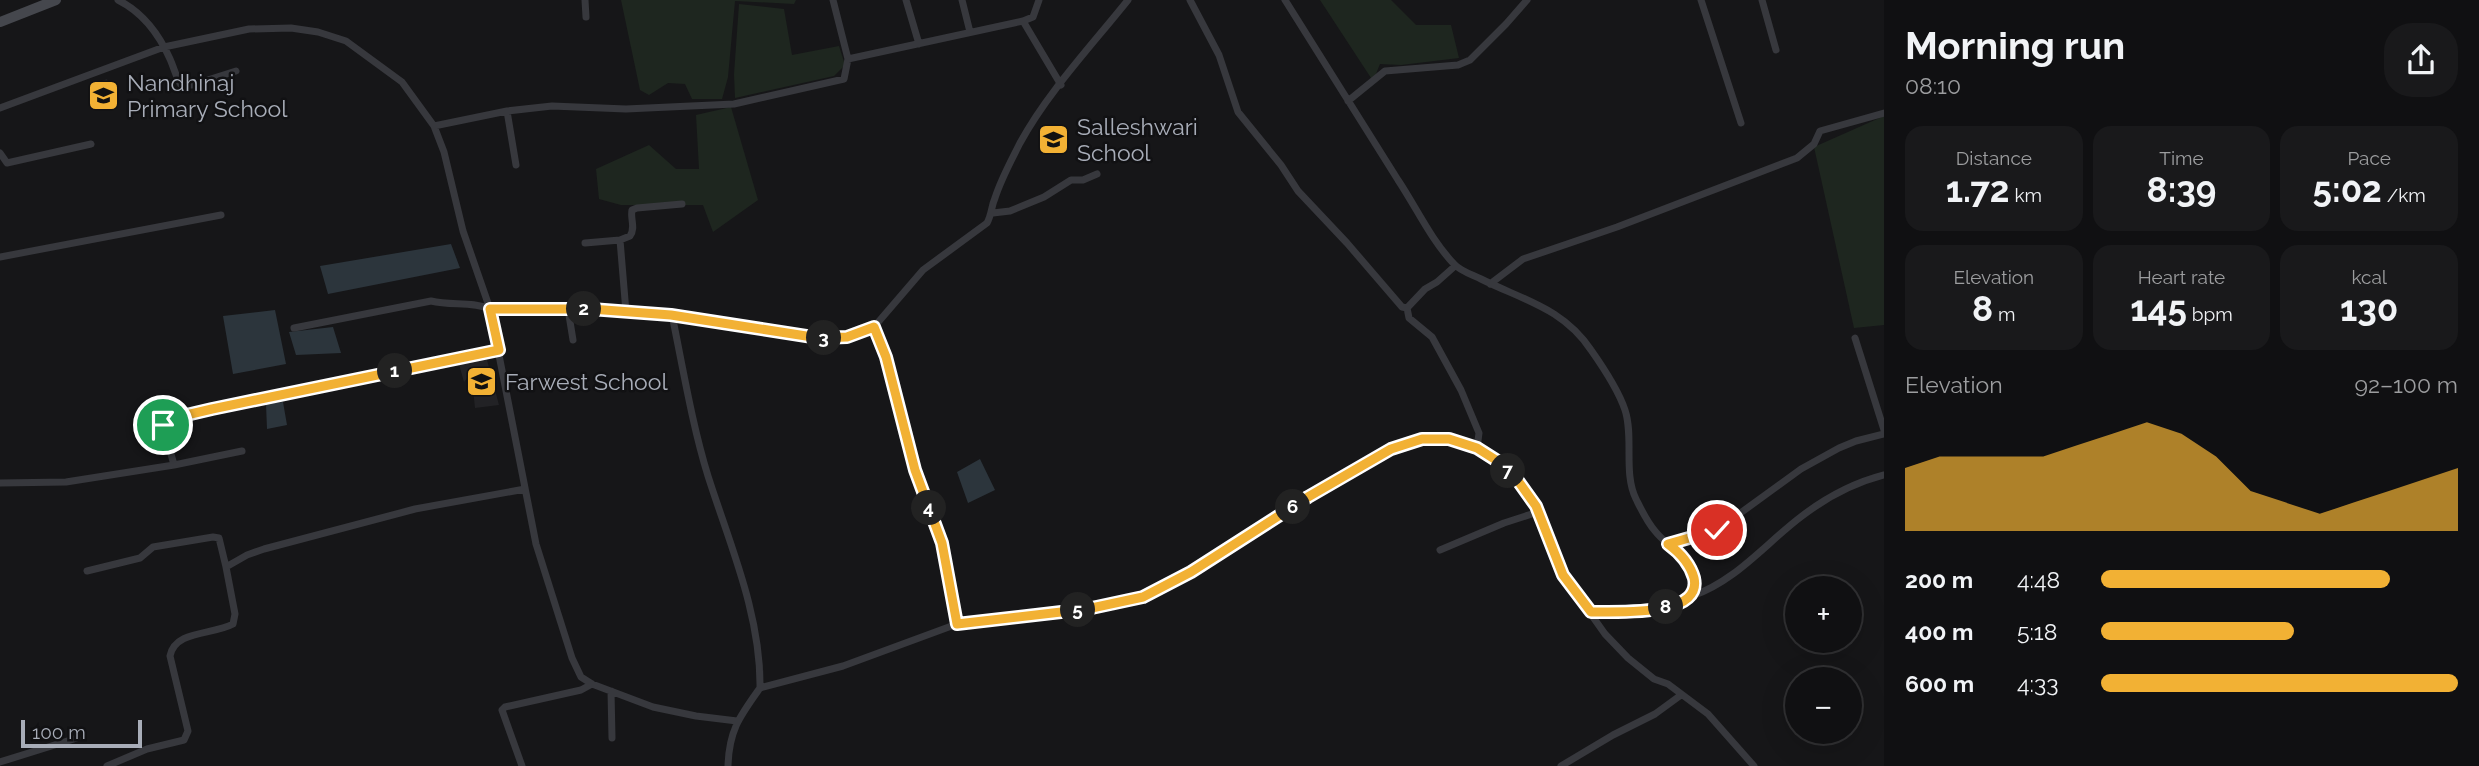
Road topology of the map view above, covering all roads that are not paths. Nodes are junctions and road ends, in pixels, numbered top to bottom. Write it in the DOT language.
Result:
graph roads {
  1 [pos="55,0"];
  2 [pos="118,0"];
  3 [pos="584,0"];
  4 [pos="833,0"];
  5 [pos="906,0"];
  6 [pos="962,0"];
  7 [pos="1039,0"];
  8 [pos="1128,0"];
  9 [pos="1190,0"];
  10 [pos="1285,0"];
  11 [pos="1527,0"];
  12 [pos="1701,0"];
  13 [pos="1762,0"];
  14 [pos="586,17"];
  15 [pos="1023,21"];
  16 [pos="0,22"];
  17 [pos="970,32"];
  18 [pos="919,44"];
  19 [pos="164,47"];
  20 [pos="1776,50"];
  21 [pos="848,60"];
  22 [pos="236,71"];
  23 [pos="1061,85"];
  24 [pos="1348,101"];
  25 [pos="0,108"];
  26 [pos="507,111"];
  27 [pos="1884,113"];
  28 [pos="1741,124"];
  29 [pos="434,127"];
  30 [pos="91,144"];
  31 [pos="0,153"];
  32 [pos="516,165"];
  33 [pos="1097,174"];
  34 [pos="682,204"];
  35 [pos="993,213"];
  36 [pos="221,215"];
  37 [pos="620,240"];
  38 [pos="585,243"];
  39 [pos="0,257"];
  40 [pos="1455,266"];
  41 [pos="1490,284"];
  42 [pos="1407,308"];
  43 [pos="490,309"];
  44 [pos="568,309"];
  45 [pos="626,312"];
  46 [pos="671,315"];
  47 [pos="874,327"];
  48 [pos="294,328"];
  49 [pos="1855,338"];
  50 [pos="573,341"];
  51 [pos="499,350"];
  52 [pos="1884,432"];
  53 [pos="1477,448"];
  54 [pos="242,451"];
  55 [pos="174,465"];
  56 [pos="1884,475"];
  57 [pos="0,483"];
  58 [pos="525,489"];
  59 [pos="1536,505"];
  60 [pos="1668,544"];
  61 [pos="1440,550"];
  62 [pos="226,567"];
  63 [pos="88,571"];
  64 [pos="1692,596"];
  65 [pos="1591,612"];
  66 [pos="957,624"];
  67 [pos="592,684"];
  68 [pos="760,688"];
  69 [pos="611,691"];
  70 [pos="1681,695"];
  71 [pos="737,721"];
  72 [pos="612,737"];
  73 [pos="77,738"];
  74 [pos="0,762"];
  75 [pos="107,766"];
  76 [pos="522,766"];
  77 [pos="729,766"];
  78 [pos="1561,766"];
  79 [pos="1754,766"];
  1 -- 16 [label="street"];
  2 -- 19 [label="street"];
  3 -- 14 [label="street"];
  4 -- 21 [label="street"];
  5 -- 18 [label="street"];
  6 -- 17 [label="street"];
  7 -- 15 [label="street"];
  8 -- 23 [label="street"];
  9 -- 42 [label="street"];
  10 -- 24 [label="street"];
  11 -- 24 [label="street"];
  12 -- 28 [label="street"];
  13 -- 20 [label="street"];
  15 -- 17 [label="street"];
  15 -- 23 [label="street"];
  17 -- 18 [label="street"];
  18 -- 21 [label="street"];
  19 -- 22 [label="street"];
  19 -- 25 [label="street"];
  19 -- 29 [label="street"];
  21 -- 26 [label="street"];
  23 -- 35 [label="street"];
  24 -- 40 [label="street"];
  26 -- 29 [label="street"];
  26 -- 32 [label="street"];
  27 -- 41 [label="street"];
  29 -- 43 [label="street"];
  30 -- 31 [label="street"];
  33 -- 35 [label="street"];
  34 -- 37 [label="street"];
  35 -- 47 [label="street"];
  36 -- 39 [label="street"];
  37 -- 38 [label="street"];
  37 -- 45 [label="street"];
  40 -- 41 [label="street"];
  40 -- 42 [label="street"];
  41 -- 60 [label="street"];
  42 -- 53 [label="street"];
  43 -- 44 [label="street"];
  43 -- 48 [label="street"];
  43 -- 51 [label="street"];
  44 -- 45 [label="street"];
  44 -- 50 [label="street"];
  45 -- 46 [label="street"];
  46 -- 47 [label="street"];
  46 -- 68 [label="street"];
  47 -- 66 [label="street"];
  49 -- 52 [label="street"];
  51 -- 55 [label="street"];
  51 -- 58 [label="street"];
  52 -- 60 [label="street"];
  53 -- 59 [label="street"];
  53 -- 66 [label="street"];
  54 -- 55 [label="street"];
  55 -- 57 [label="street"];
  56 -- 64 [label="street"];
  58 -- 62 [label="street"];
  58 -- 67 [label="street"];
  59 -- 61 [label="street"];
  59 -- 65 [label="street"];
  60 -- 64 [label="street"];
  62 -- 63 [label="street"];
  62 -- 75 [label="street"];
  64 -- 65 [label="street"];
  65 -- 70 [label="street"];
  66 -- 68 [label="street"];
  67 -- 69 [label="street"];
  67 -- 76 [label="street"];
  68 -- 71 [label="street"];
  69 -- 71 [label="street"];
  69 -- 72 [label="street"];
  70 -- 78 [label="street"];
  70 -- 79 [label="street"];
  71 -- 77 [label="street"];
  73 -- 74 [label="street"];
}
